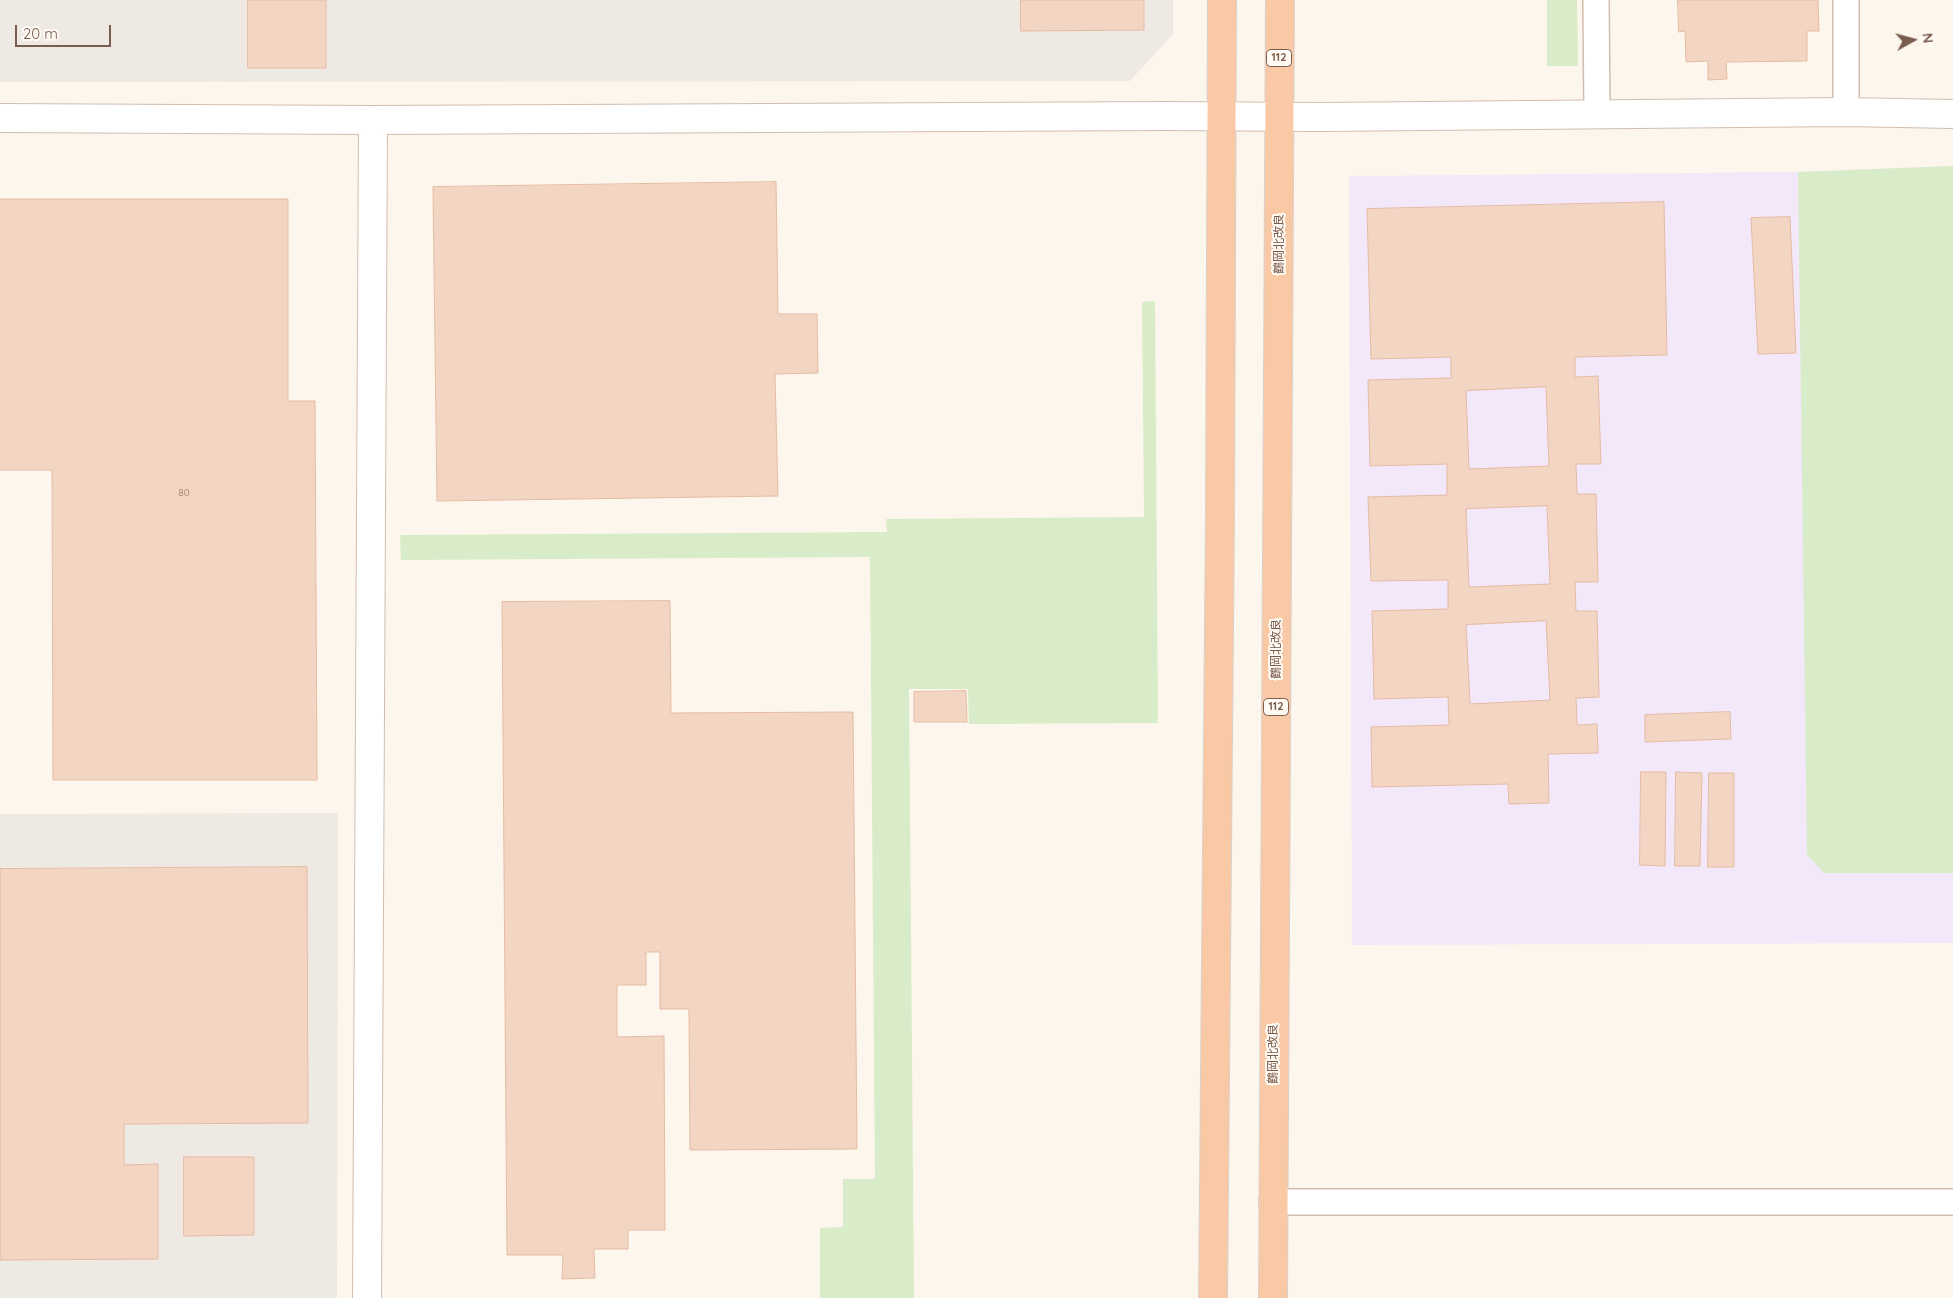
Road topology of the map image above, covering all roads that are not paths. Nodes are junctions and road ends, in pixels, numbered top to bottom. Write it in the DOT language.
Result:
graph roads {
  1 [pos="1222,0"];
  2 [pos="1280,0"];
  3 [pos="1596,0"];
  4 [pos="1846,0"];
  5 [pos="1846,112"];
  6 [pos="1598,114"];
  7 [pos="1953,114"];
  8 [pos="1222,116"];
  9 [pos="1280,116"];
  10 [pos="0,118"];
  11 [pos="373,120"];
  12 [pos="1272,1202"];
  13 [pos="1953,1202"];
  14 [pos="368,1298"];
  15 [pos="1213,1298"];
  16 [pos="1272,1298"];
  1 -- 8 [label="highway"];
  2 -- 9 [label="highway, 鶴岡北改良 / 112"];
  3 -- 6 [label="street"];
  4 -- 5 [label="street"];
  5 -- 6 [label="street"];
  5 -- 7 [label="street"];
  6 -- 9 [label="street"];
  8 -- 9 [label="street"];
  8 -- 11 [label="street"];
  8 -- 15 [label="highway"];
  9 -- 12 [label="highway, 鶴岡北改良 / 112"];
  10 -- 11 [label="street"];
  11 -- 14 [label="street"];
  12 -- 13 [label="street"];
  12 -- 16 [label="highway, 鶴岡北改良 / 112"];
}
